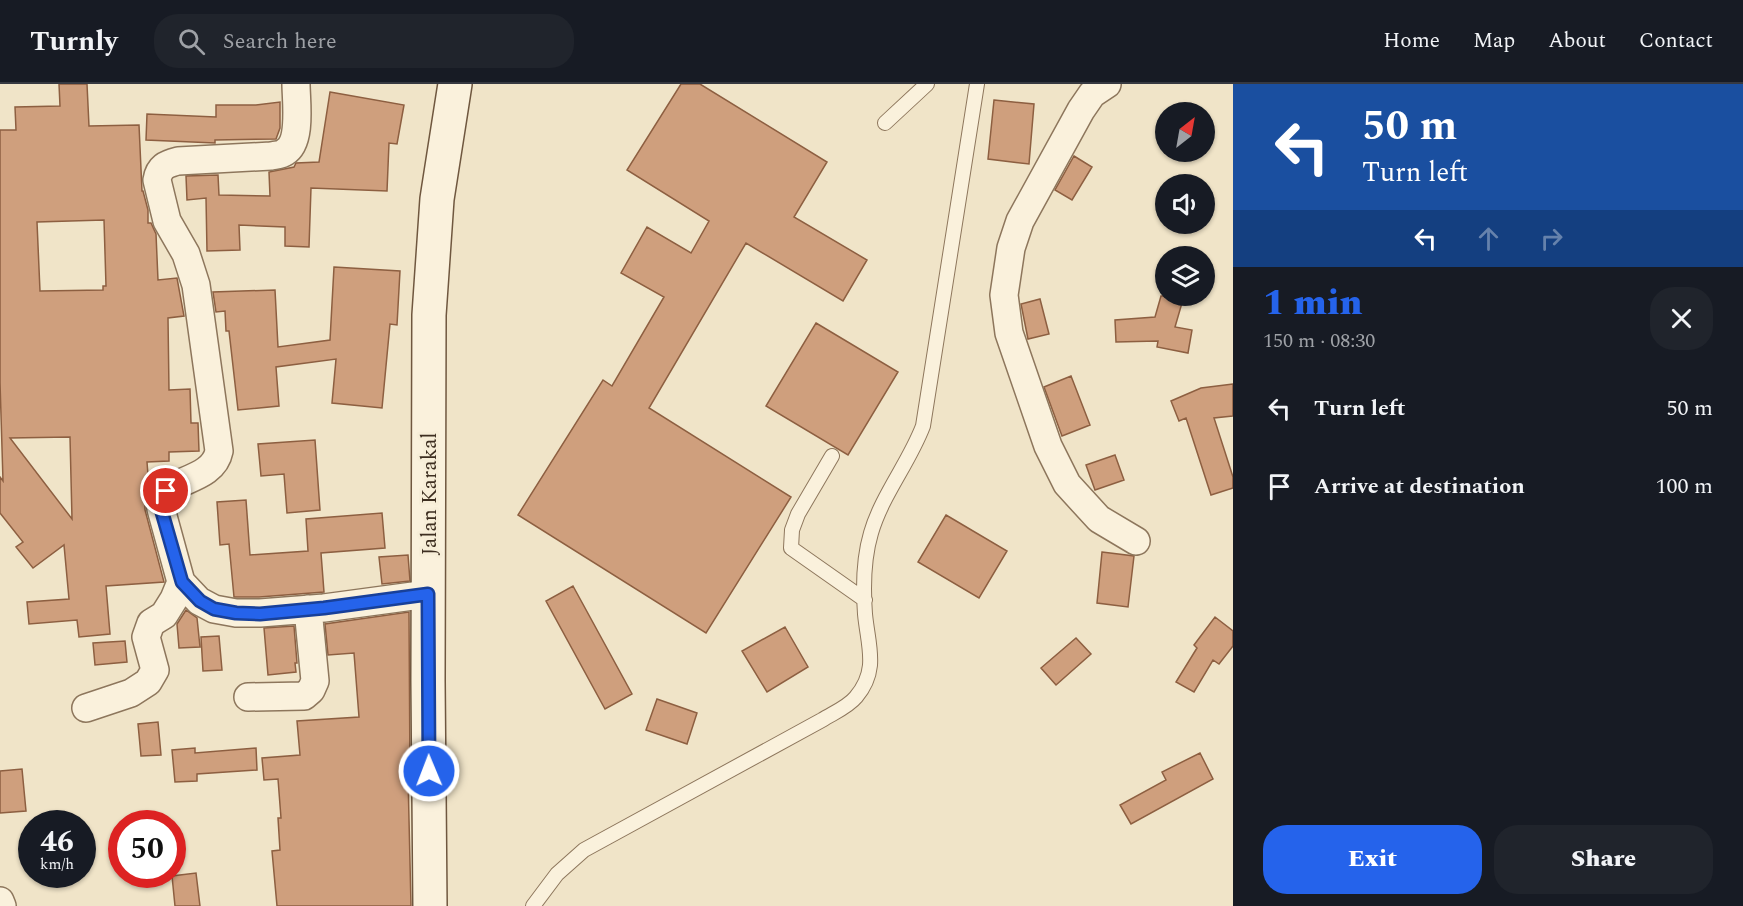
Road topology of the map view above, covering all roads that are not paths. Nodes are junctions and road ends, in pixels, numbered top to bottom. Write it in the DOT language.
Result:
graph roads {
  1 [pos="296,84"];
  2 [pos="455,84"];
  3 [pos="927,84"];
  4 [pos="977,84"];
  5 [pos="1107,84"];
  6 [pos="885,123"];
  7 [pos="832,456"];
  8 [pos="1136,541"];
  9 [pos="182,582"];
  10 [pos="428,594"];
  11 [pos="865,600"];
  12 [pos="308,609"];
  13 [pos="248,697"];
  14 [pos="86,708"];
  15 [pos="0,902"];
  16 [pos="2,906"];
  17 [pos="430,906"];
  18 [pos="533,906"];
  1 -- 9 [label="street"];
  2 -- 10 [label="main road, Jalan Karakal"];
  3 -- 6 [label="lane"];
  4 -- 11 [label="lane"];
  5 -- 8 [label="street"];
  7 -- 11 [label="lane"];
  9 -- 12 [label="street"];
  9 -- 14 [label="street"];
  10 -- 12 [label="street"];
  10 -- 17 [label="main road, Jalan Karakal"];
  11 -- 18 [label="lane"];
  12 -- 13 [label="street"];
  15 -- 16 [label="street"];
}
